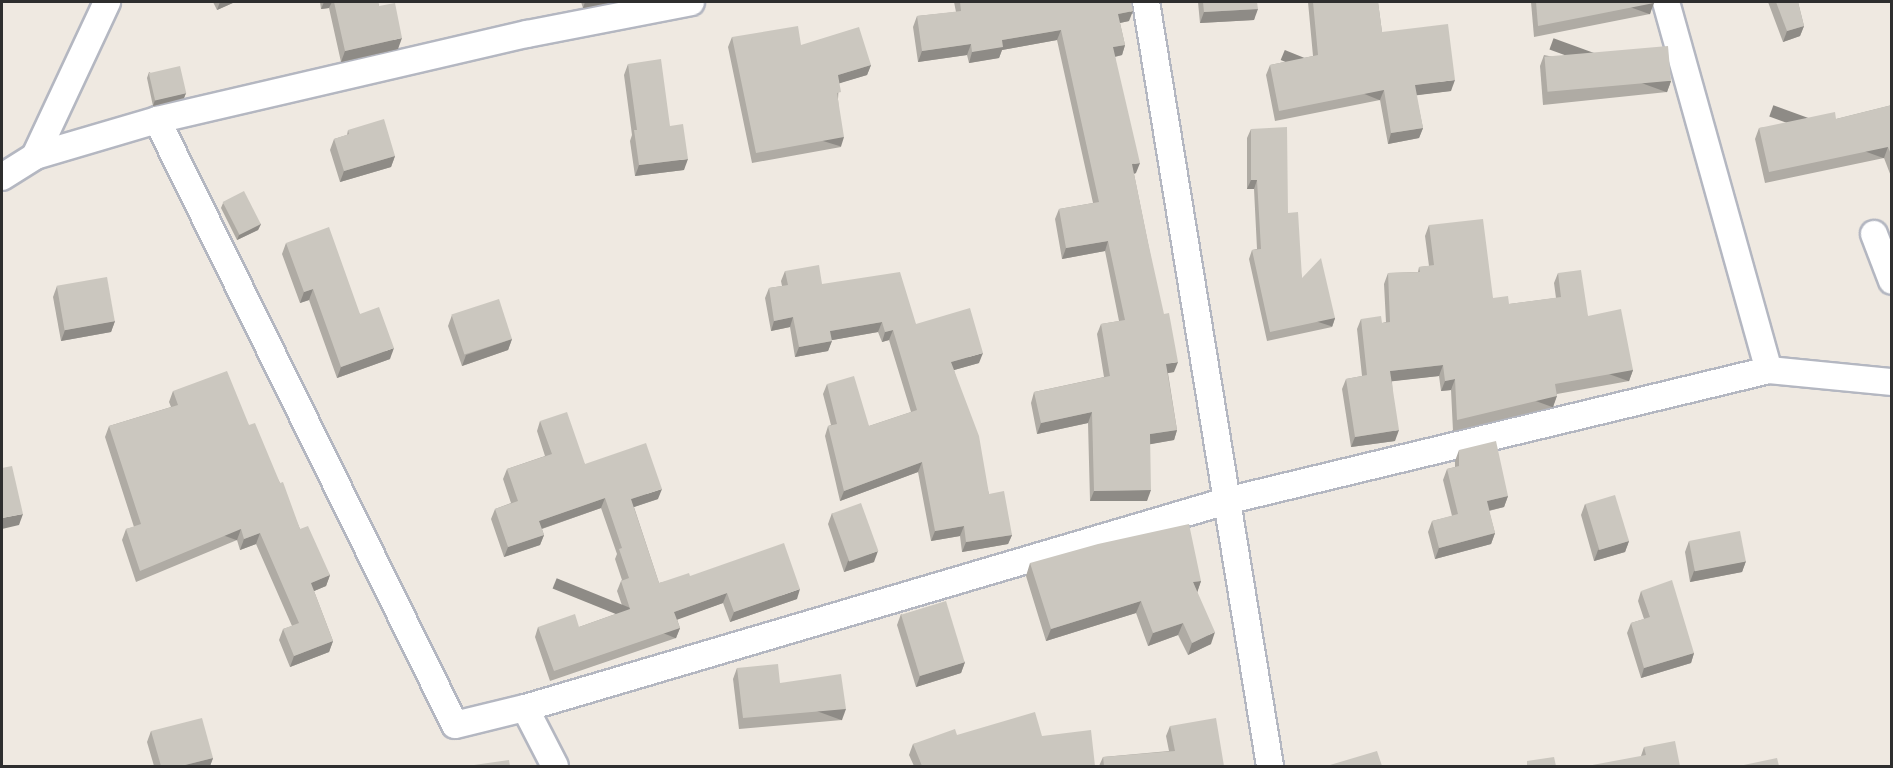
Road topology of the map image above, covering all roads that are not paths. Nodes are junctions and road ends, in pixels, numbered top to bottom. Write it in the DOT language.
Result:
graph roads {
  1 [pos="107,2"];
  2 [pos="691,2"];
  3 [pos="1146,2"];
  4 [pos="1666,2"];
  5 [pos="157,120"];
  6 [pos="35,156"];
  7 [pos="2,177"];
  8 [pos="1874,234"];
  9 [pos="1892,280"];
  10 [pos="1769,370"];
  11 [pos="1892,382"];
  12 [pos="1230,500"];
  13 [pos="525,708"];
  14 [pos="555,766"];
  15 [pos="1270,766"];
  1 -- 6 [label="street"];
  2 -- 5 [label="street"];
  3 -- 12 [label="street"];
  4 -- 10 [label="street"];
  5 -- 6 [label="street"];
  5 -- 13 [label="street"];
  6 -- 7 [label="street"];
  8 -- 9 [label="street"];
  10 -- 11 [label="street"];
  10 -- 12 [label="street"];
  12 -- 13 [label="street"];
  12 -- 15 [label="street"];
  13 -- 14 [label="street"];
}
